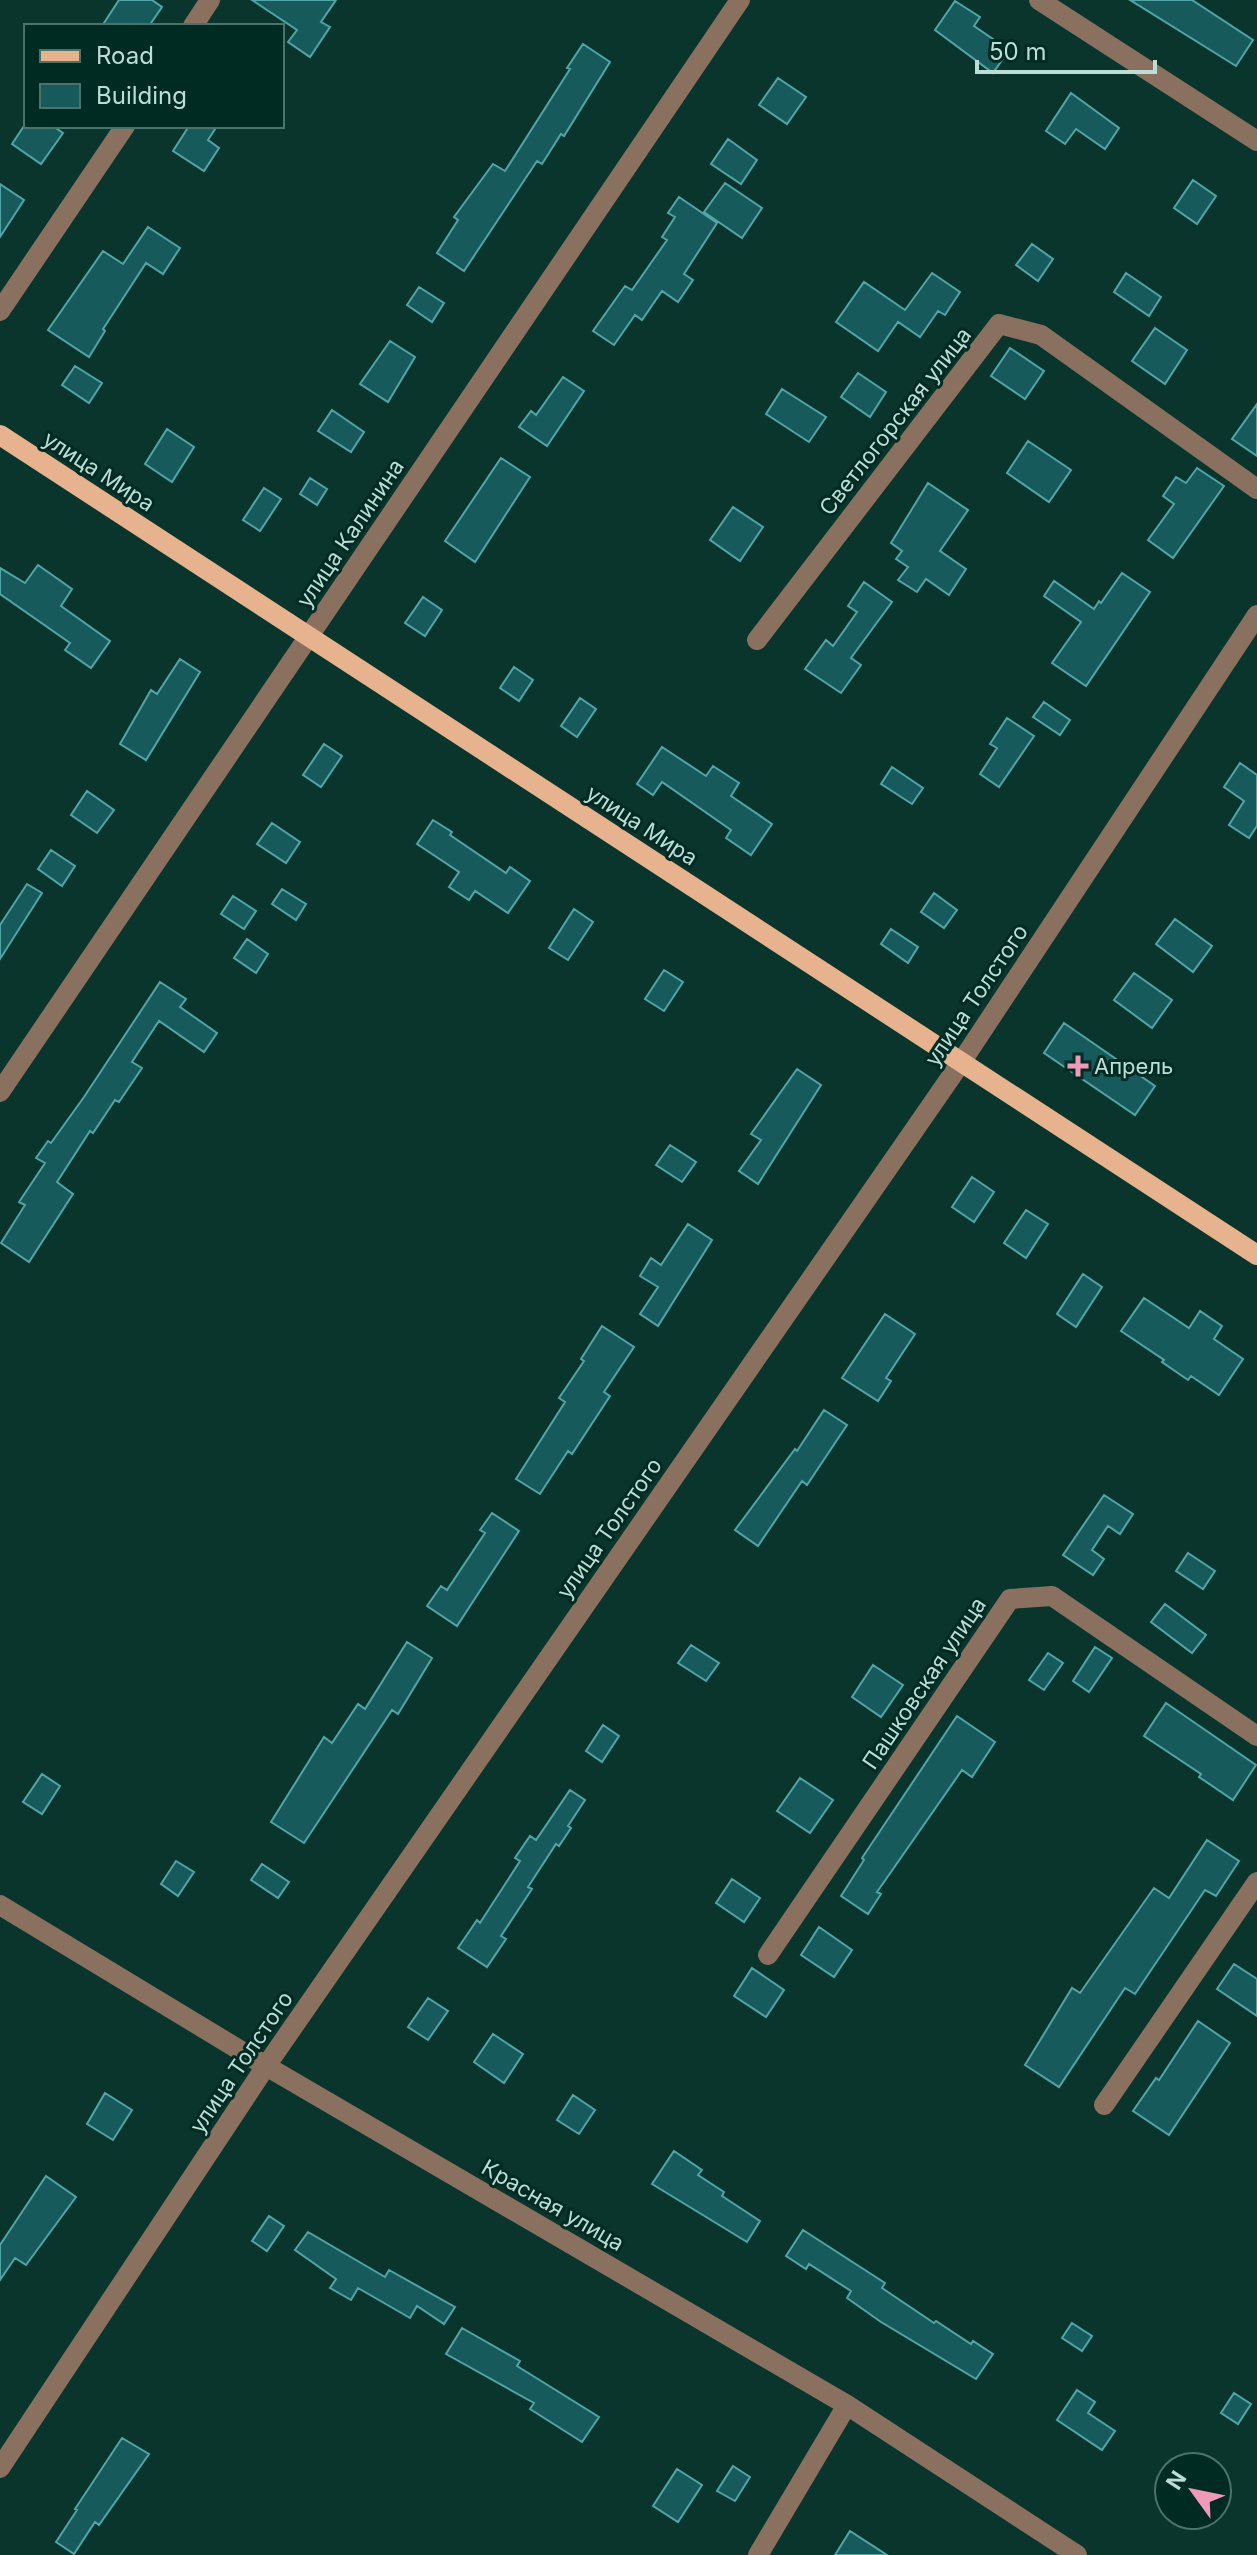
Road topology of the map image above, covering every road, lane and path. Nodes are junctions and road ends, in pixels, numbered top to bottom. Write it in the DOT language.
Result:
graph roads {
  1 [pos="210,0"];
  2 [pos="740,0"];
  3 [pos="1039,0"];
  4 [pos="194,24"];
  5 [pos="124,128"];
  6 [pos="1257,141"];
  7 [pos="0,311"];
  8 [pos="0,435"];
  9 [pos="1257,489"];
  10 [pos="1257,615"];
  11 [pos="308,636"];
  12 [pos="757,640"];
  13 [pos="962,1061"];
  14 [pos="0,1092"];
  15 [pos="1257,1255"];
  16 [pos="1257,1736"];
  17 [pos="1257,1882"];
  18 [pos="0,1905"];
  19 [pos="768,1955"];
  20 [pos="266,2066"];
  21 [pos="1104,2105"];
  22 [pos="847,2405"];
  23 [pos="0,2468"];
  24 [pos="758,2555"];
  25 [pos="1077,2555"];
  1 -- 4 [label="street"];
  2 -- 11 [label="street, улица Калинина"];
  3 -- 6 [label="street"];
  5 -- 7 [label="street"];
  8 -- 11 [label="main road, улица Мира"];
  9 -- 12 [label="street, Светлогорская улица"];
  10 -- 13 [label="street, улица Толстого"];
  11 -- 13 [label="main road, улица Мира"];
  11 -- 14 [label="street, улица Калинина"];
  13 -- 15 [label="main road, улица Мира"];
  13 -- 20 [label="street, улица Толстого"];
  16 -- 19 [label="street, Пашковская улица"];
  17 -- 21 [label="street"];
  18 -- 20 [label="street, Красная улица"];
  20 -- 22 [label="street, Красная улица"];
  20 -- 23 [label="street, улица Толстого"];
  22 -- 24 [label="street"];
  22 -- 25 [label="street, Красная улица"];
}
